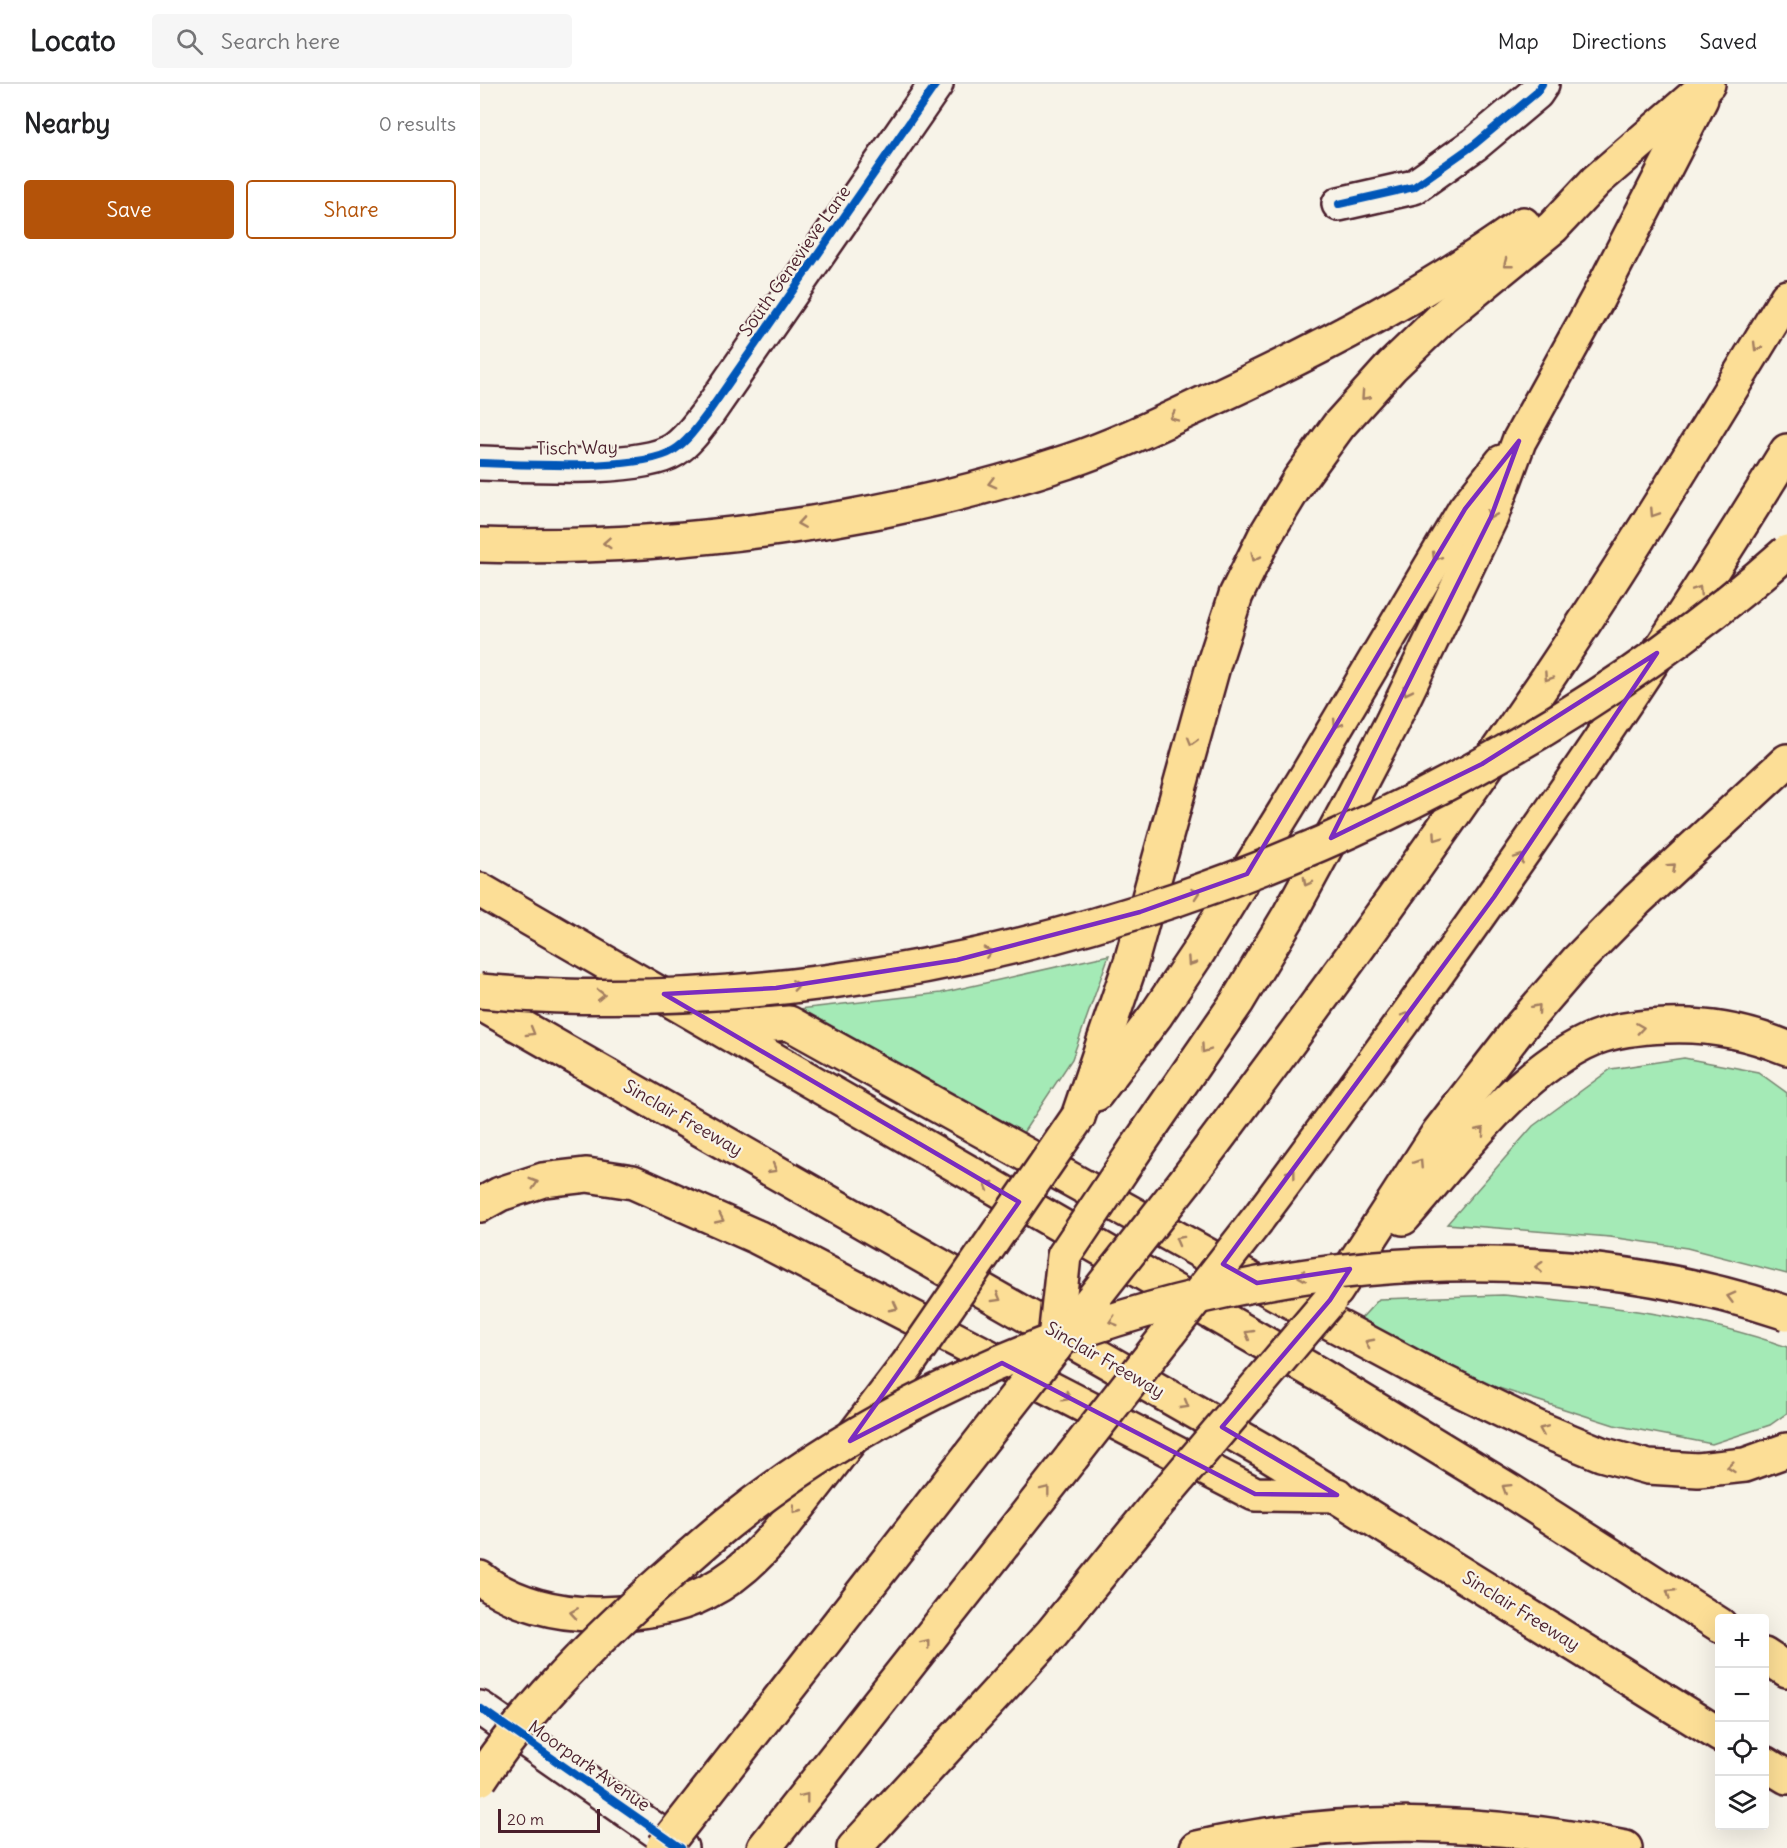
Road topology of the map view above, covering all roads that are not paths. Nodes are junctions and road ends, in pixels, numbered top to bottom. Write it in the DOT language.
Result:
graph roads {
  1 [pos="936,84"];
  2 [pos="1542,84"];
  3 [pos="1708,84"];
  4 [pos="1596,181"];
  5 [pos="1339,204"];
  6 [pos="1787,297"];
  7 [pos="1519,441"];
  8 [pos="673,451"];
  9 [pos="1787,451"];
  10 [pos="480,463"];
  11 [pos="480,545"];
  12 [pos="1787,552"];
  13 [pos="1787,761"];
  14 [pos="480,890"];
  15 [pos="480,991"];
  16 [pos="480,1003"];
  17 [pos="723,1028"];
  18 [pos="1787,1048"];
  19 [pos="1078,1117"];
  20 [pos="480,1205"];
  21 [pos="1330,1300"];
  22 [pos="1787,1313"];
  23 [pos="1054,1348"];
  24 [pos="1787,1450"];
  25 [pos="1337,1495"];
  26 [pos="480,1578"];
  27 [pos="1715,1622"];
  28 [pos="1769,1658"];
  29 [pos="1787,1670"];
  30 [pos="480,1708"];
  31 [pos="1715,1732"];
  32 [pos="1769,1766"];
  33 [pos="1787,1777"];
  34 [pos="480,1779"];
  35 [pos="767,1845"];
  36 [pos="663,1848"];
  37 [pos="681,1848"];
  38 [pos="854,1848"];
  39 [pos="1197,1848"];
  40 [pos="1625,1848"];
  1 -- 8 [label="street, South Genevieve Lane"];
  2 -- 5 [label="street"];
  3 -- 4 [label="highway"];
  3 -- 7 [label="highway"];
  4 -- 11 [label="highway, one-way"];
  4 -- 19 [label="highway, one-way"];
  6 -- 23 [label="highway, one-way, bridge"];
  7 -- 19 [label="highway, one-way"];
  7 -- 23 [label="highway, one-way, bridge"];
  8 -- 10 [label="street, Tisch Way"];
  35 -- 9 [label="highway, one-way, bridge"];
  15 -- 12 [label="highway, one-way, bridge"];
  21 -- 13 [label="highway, one-way"];
  14 -- 17 [label="highway"];
  16 -- 25 [label="highway, Sinclair Freeway, one-way"];
  24 -- 17 [label="highway, one-way"];
  27 -- 17 [label="highway, one-way"];
  21 -- 18 [label="highway, one-way"];
  19 -- 26 [label="highway, one-way, bridge"];
  20 -- 25 [label="highway, one-way"];
  21 -- 38 [label="highway, bridge"];
  22 -- 34 [label="highway, one-way, bridge"];
  23 -- 36 [label="highway, bridge"];
  25 -- 31 [label="highway, Sinclair Freeway"];
  28 -- 29 [label="highway"];
  30 -- 37 [label="street, Moorpark Avenue"];
  32 -- 33 [label="highway"];
  39 -- 40 [label="highway"];
}
